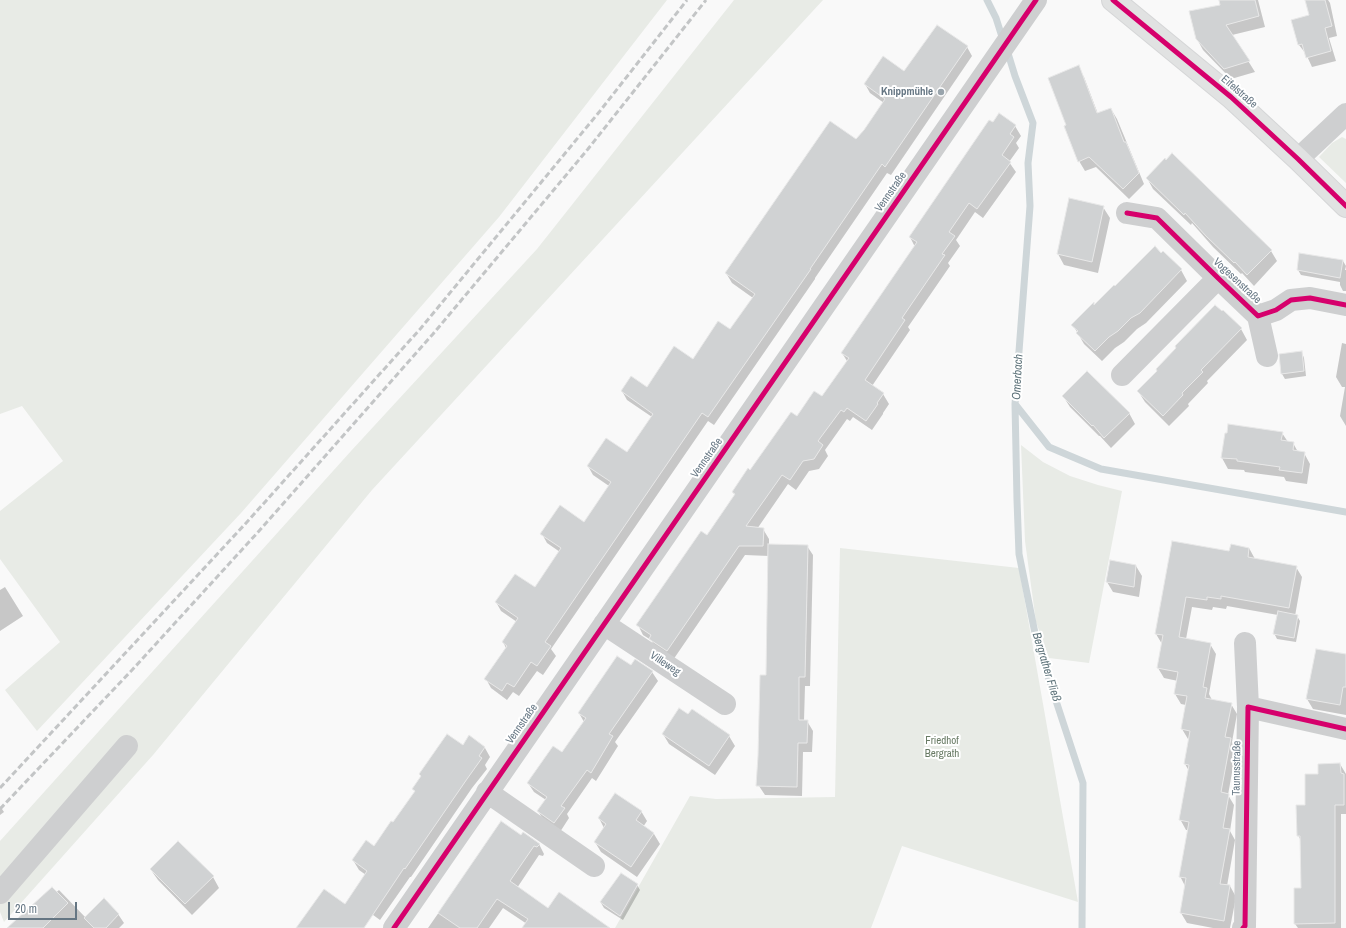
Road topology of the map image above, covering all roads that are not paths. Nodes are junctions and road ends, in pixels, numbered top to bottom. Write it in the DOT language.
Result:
graph roads {
  1 [pos="1036,0"];
  2 [pos="1113,0"];
  3 [pos="1346,114"];
  4 [pos="1298,159"];
  5 [pos="1346,206"];
  6 [pos="1127,213"];
  7 [pos="1218,278"];
  8 [pos="1346,305"];
  9 [pos="1258,316"];
  10 [pos="1266,356"];
  11 [pos="1122,375"];
  12 [pos="604,624"];
  13 [pos="1245,643"];
  14 [pos="725,704"];
  15 [pos="1248,707"];
  16 [pos="1346,729"];
  17 [pos="127,746"];
  18 [pos="487,792"];
  19 [pos="594,866"];
  20 [pos="0,893"];
  21 [pos="394,928"];
  22 [pos="1243,928"];
  1 -- 12 [label="street, Vennstraße"];
  2 -- 4 [label="main road, Eifelstraße"];
  3 -- 4 [label="street"];
  4 -- 5 [label="main road, Eifelstraße"];
  6 -- 7 [label="street, Vogesenstraße"];
  7 -- 9 [label="street, Vogesenstraße"];
  7 -- 11 [label="street, Vogesenstraße"];
  8 -- 9 [label="street, Vogesenstraße"];
  9 -- 10 [label="street, Vogesenstraße"];
  12 -- 14 [label="street, Villeweg"];
  12 -- 18 [label="street, Vennstraße"];
  13 -- 15 [label="street, Taunusstraße"];
  15 -- 16 [label="street"];
  15 -- 22 [label="street, Taunusstraße"];
  17 -- 20 [label="street"];
  18 -- 19 [label="street"];
  18 -- 21 [label="street, Vennstraße"];
}
